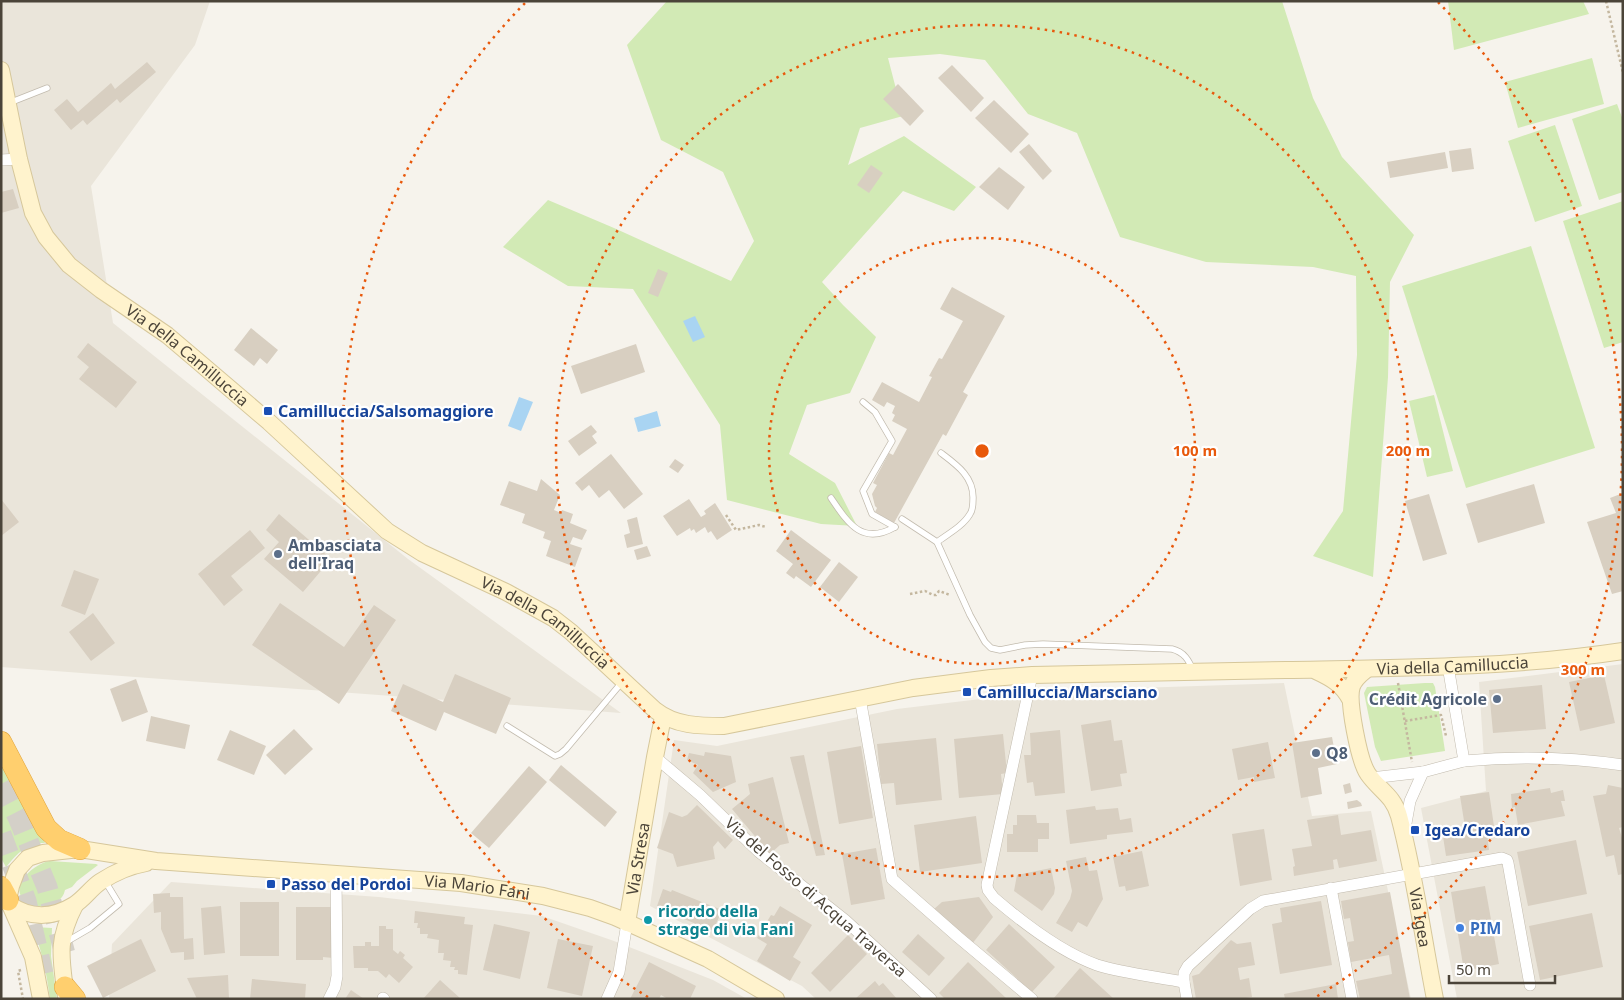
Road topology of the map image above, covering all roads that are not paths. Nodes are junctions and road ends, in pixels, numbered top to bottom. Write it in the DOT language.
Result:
graph roads {
  1 [pos="1,70"];
  2 [pos="47,88"];
  3 [pos="9,103"];
  4 [pos="19,158"];
  5 [pos="1,160"];
  6 [pos="863,402"];
  7 [pos="941,453"];
  8 [pos="831,498"];
  9 [pos="902,519"];
  10 [pos="937,542"];
  11 [pos="1623,652"];
  12 [pos="1448,666"];
  13 [pos="1367,669"];
  14 [pos="1313,670"];
  15 [pos="1194,672"];
  16 [pos="1032,675"];
  17 [pos="622,681"];
  18 [pos="860,698"];
  19 [pos="1350,699"];
  20 [pos="663,717"];
  21 [pos="507,726"];
  22 [pos="1,742"];
  23 [pos="655,757"];
  24 [pos="1464,761"];
  25 [pos="1623,765"];
  26 [pos="1418,772"];
  27 [pos="1371,778"];
  28 [pos="1404,836"];
  29 [pos="80,849"];
  30 [pos="104,853"];
  31 [pos="156,861"];
  32 [pos="336,874"];
  33 [pos="1411,874"];
  34 [pos="104,879"];
  35 [pos="1331,888"];
  36 [pos="6,897"];
  37 [pos="75,905"];
  38 [pos="627,923"];
  39 [pos="62,944"];
  40 [pos="1184,982"];
  41 [pos="1530,985"];
  42 [pos="69,995"];
  43 [pos="41,999"];
  44 [pos="329,999"];
  45 [pos="607,999"];
  46 [pos="776,999"];
  47 [pos="931,999"];
  48 [pos="1032,999"];
  49 [pos="1187,999"];
  50 [pos="1352,999"];
  51 [pos="1435,999"];
  1 -- 3 [label="main road, Via della Camilluccia"];
  2 -- 3 [label="lane"];
  3 -- 4 [label="main road, Via della Camilluccia"];
  4 -- 5 [label="street"];
  4 -- 17 [label="main road, Via della Camilluccia"];
  6 -- 8 [label="lane"];
  7 -- 10 [label="lane"];
  9 -- 10 [label="lane"];
  10 -- 15 [label="lane"];
  11 -- 12 [label="main road, Via della Camilluccia"];
  12 -- 13 [label="main road, Via della Camilluccia"];
  12 -- 24 [label="street"];
  13 -- 14 [label="main road, Via della Camilluccia"];
  13 -- 19 [label="main road"];
  14 -- 15 [label="main road, Via della Camilluccia"];
  14 -- 19 [label="main road, Via della Camilluccia"];
  15 -- 16 [label="main road, Via della Camilluccia"];
  16 -- 18 [label="main road, Via della Camilluccia"];
  16 -- 40 [label="street"];
  17 -- 20 [label="main road, Via della Camilluccia"];
  17 -- 21 [label="lane"];
  18 -- 20 [label="main road, Via della Camilluccia"];
  18 -- 48 [label="street"];
  19 -- 27 [label="main road, Via Igea"];
  20 -- 23 [label="main road, Via Stresa"];
  22 -- 29 [label="highway"];
  23 -- 38 [label="main road, Via Stresa"];
  23 -- 47 [label="street, Via del Fosso di Acqua Traversa"];
  24 -- 25 [label="street"];
  24 -- 26 [label="street"];
  26 -- 27 [label="street"];
  26 -- 28 [label="street, Via Igea"];
  27 -- 28 [label="main road, Via Igea"];
  28 -- 33 [label="main road, Via Igea"];
  29 -- 30 [label="main road"];
  29 -- 36 [label="main road"];
  30 -- 31 [label="main road"];
  30 -- 34 [label="main road"];
  31 -- 32 [label="main road, Via Mario Fani"];
  31 -- 34 [label="main road"];
  32 -- 38 [label="main road, Via Mario Fani"];
  32 -- 44 [label="street"];
  33 -- 35 [label="street"];
  33 -- 41 [label="street"];
  33 -- 51 [label="main road, Via Igea"];
  34 -- 37 [label="main road"];
  34 -- 39 [label="lane"];
  35 -- 40 [label="street"];
  35 -- 50 [label="street"];
  36 -- 37 [label="main road"];
  36 -- 43 [label="main road"];
  37 -- 39 [label="main road"];
  38 -- 45 [label="street, Via Stresa"];
  38 -- 46 [label="main road, Via Mario Fani"];
  39 -- 42 [label="main road"];
  40 -- 49 [label="street"];
}
